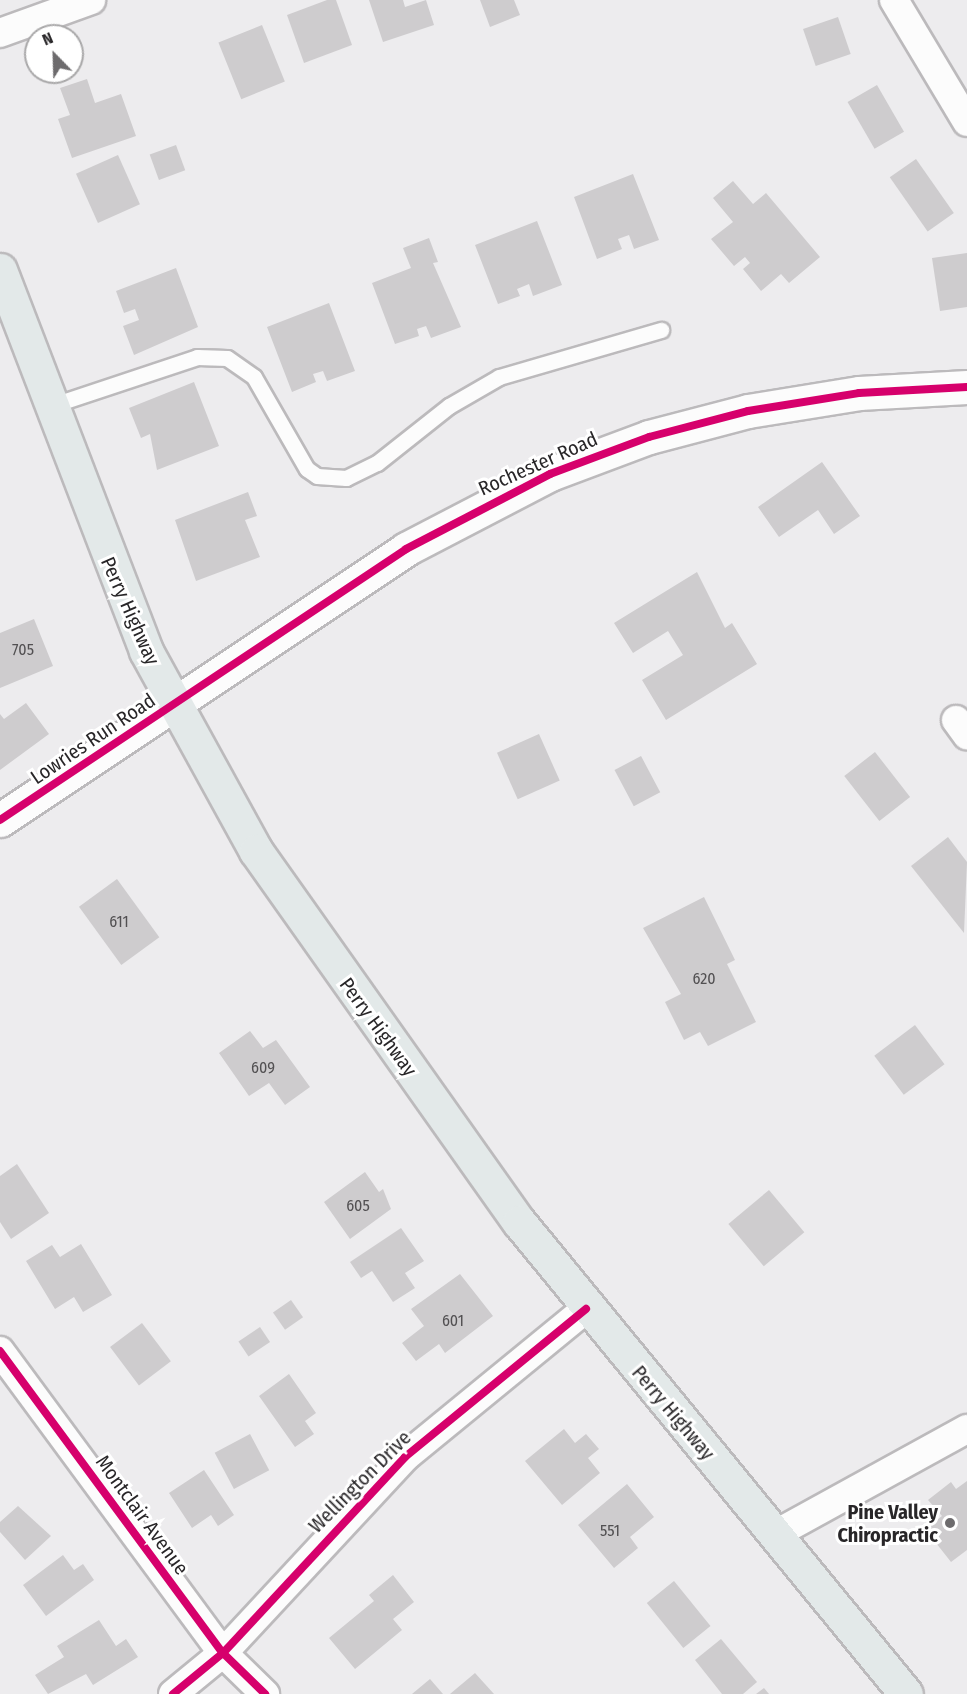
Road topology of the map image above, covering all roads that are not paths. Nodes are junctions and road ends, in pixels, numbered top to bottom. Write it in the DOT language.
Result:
graph roads {
  1 [pos="91,0"];
  2 [pos="894,0"];
  3 [pos="0,33"];
  4 [pos="967,122"];
  5 [pos="0,270"];
  6 [pos="660,330"];
  7 [pos="967,387"];
  8 [pos="50,406"];
  9 [pos="173,705"];
  10 [pos="0,820"];
  11 [pos="586,1309"];
  12 [pos="0,1351"];
  13 [pos="967,1429"];
  14 [pos="774,1535"];
  15 [pos="223,1653"];
  16 [pos="173,1694"];
  17 [pos="265,1694"];
  18 [pos="906,1694"];
  1 -- 3 [label="street"];
  2 -- 4 [label="street"];
  5 -- 8 [label="main road, Perry Highway"];
  6 -- 8 [label="lane"];
  7 -- 9 [label="street, Rochester Road"];
  8 -- 9 [label="main road, Perry Highway"];
  9 -- 10 [label="street, Lowries Run Road"];
  9 -- 11 [label="main road, Perry Highway"];
  11 -- 14 [label="main road, Perry Highway"];
  11 -- 15 [label="street, Wellington Drive"];
  12 -- 15 [label="street, Montclair Avenue"];
  13 -- 14 [label="street"];
  14 -- 18 [label="main road, Perry Highway"];
  15 -- 16 [label="street, Wellington Drive"];
  15 -- 17 [label="street, Montclair Avenue"];
}
